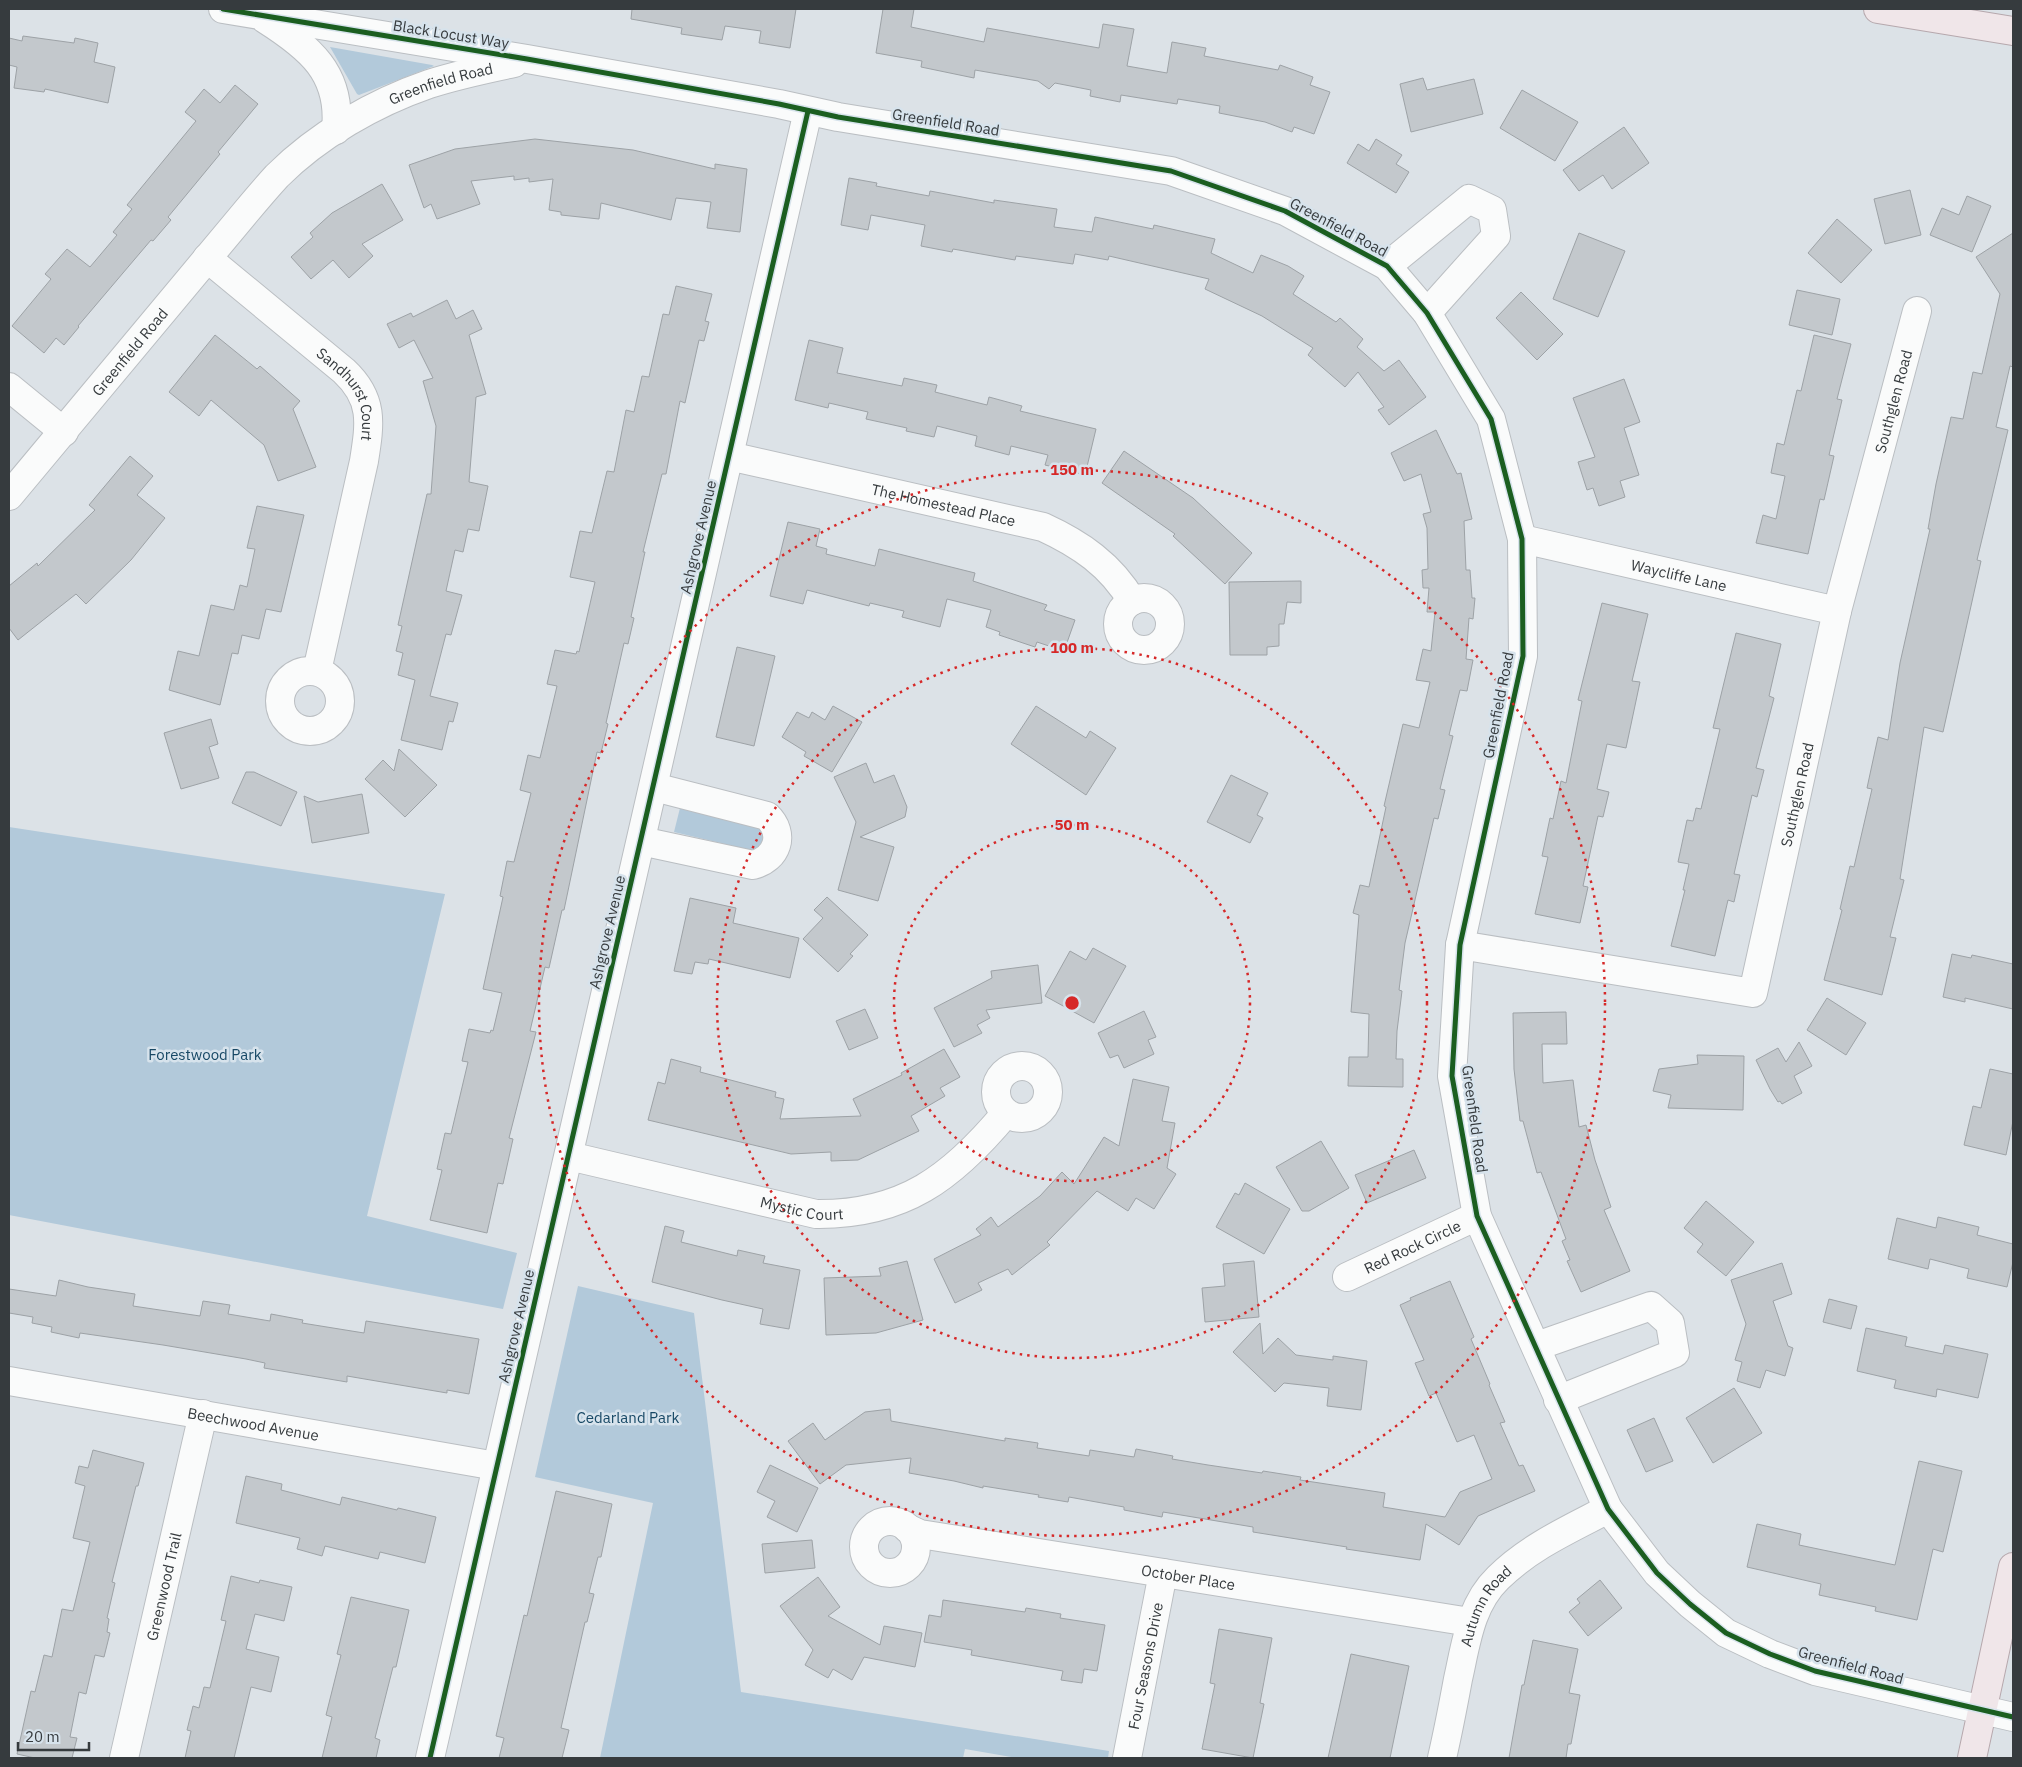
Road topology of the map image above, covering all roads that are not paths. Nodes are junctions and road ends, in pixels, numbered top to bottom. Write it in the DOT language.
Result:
graph roads {
  1 [pos="223,9"];
  2 [pos="1878,9"];
  3 [pos="258,14"];
  4 [pos="2013,32"];
  5 [pos="527,60"];
  6 [pos="808,111"];
  7 [pos="336,130"];
  8 [pos="207,258"];
  9 [pos="1387,266"];
  10 [pos="1917,310"];
  11 [pos="1427,313"];
  12 [pos="9,387"];
  13 [pos="64,432"];
  14 [pos="729,456"];
  15 [pos="9,496"];
  16 [pos="1522,539"];
  17 [pos="1132,600"];
  18 [pos="1837,611"];
  19 [pos="317,671"];
  20 [pos="654,787"];
  21 [pos="641,841"];
  22 [pos="1460,945"];
  23 [pos="1006,1113"];
  24 [pos="569,1156"];
  25 [pos="1478,1216"];
  26 [pos="1347,1277"];
  27 [pos="1537,1346"];
  28 [pos="9,1381"];
  29 [pos="1558,1400"];
  30 [pos="203,1414"];
  31 [pos="496,1466"];
  32 [pos="1608,1509"];
  33 [pos="907,1528"];
  34 [pos="2013,1567"];
  35 [pos="1163,1574"];
  36 [pos="1470,1622"];
  37 [pos="1982,1710"];
  38 [pos="2013,1717"];
  39 [pos="124,1758"];
  40 [pos="430,1758"];
  41 [pos="1127,1758"];
  42 [pos="1442,1758"];
  43 [pos="1972,1758"];
  1 -- 3 [label="street, Black Locust Way"];
  2 -- 4 [label="main road"];
  3 -- 5 [label="street, Black Locust Way"];
  3 -- 7 [label="street, Black Locust Way"];
  5 -- 6 [label="street, Greenfield Road"];
  5 -- 7 [label="street, Greenfield Road"];
  6 -- 9 [label="street, Greenfield Road"];
  6 -- 14 [label="street, Ashgrove Avenue"];
  7 -- 8 [label="street, Greenfield Road"];
  8 -- 13 [label="street, Greenfield Road"];
  8 -- 19 [label="street, Sandhurst Court"];
  9 -- 11 [label="street, Greenfield Road"];
  9 -- 11 [label="street"];
  10 -- 18 [label="street, Southglen Road"];
  11 -- 16 [label="street, Greenfield Road"];
  12 -- 13 [label="street"];
  13 -- 15 [label="street, Greenfield Road"];
  14 -- 17 [label="street, The Homestead Place"];
  14 -- 20 [label="street, Ashgrove Avenue"];
  16 -- 18 [label="street, Waycliffe Lane"];
  16 -- 22 [label="street, Greenfield Road"];
  18 -- 22 [label="street, Southglen Road"];
  20 -- 21 [label="street, Ashgrove Avenue"];
  20 -- 21 [label="street"];
  21 -- 24 [label="street, Ashgrove Avenue"];
  22 -- 25 [label="street, Greenfield Road"];
  23 -- 24 [label="street, Mystic Court"];
  24 -- 31 [label="street, Ashgrove Avenue"];
  25 -- 26 [label="street, Red Rock Circle"];
  25 -- 27 [label="street, Greenfield Road"];
  27 -- 29 [label="street, Greenfield Road"];
  27 -- 29 [label="street"];
  28 -- 30 [label="street, Beechwood Avenue"];
  29 -- 32 [label="street, Greenfield Road"];
  30 -- 31 [label="street, Beechwood Avenue"];
  30 -- 39 [label="street, Greenwood Trail"];
  31 -- 40 [label="street, Ashgrove Avenue"];
  32 -- 36 [label="street, Autumn Road"];
  32 -- 37 [label="street, Greenfield Road"];
  33 -- 35 [label="street, October Place"];
  34 -- 37 [label="main road"];
  35 -- 36 [label="street, October Place"];
  35 -- 41 [label="street, Four Seasons Drive"];
  36 -- 42 [label="street, Autumn Road"];
  37 -- 38 [label="street, Greenfield Road"];
  37 -- 43 [label="main road"];
}
